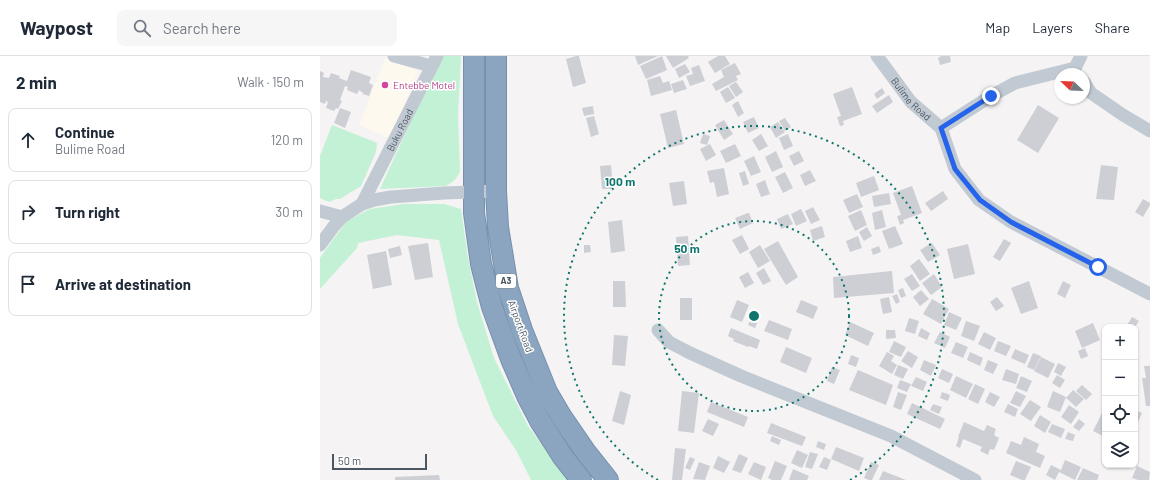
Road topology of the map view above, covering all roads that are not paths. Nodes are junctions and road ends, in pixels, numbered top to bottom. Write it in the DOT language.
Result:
graph roads {
  1 [pos="394,56"];
  2 [pos="474,56"];
  3 [pos="496,56"];
  4 [pos="877,56"];
  5 [pos="1081,56"];
  6 [pos="434,61"];
  7 [pos="1078,68"];
  8 [pos="1054,75"];
  9 [pos="1090,93"];
  10 [pos="941,128"];
  11 [pos="1150,131"];
  12 [pos="496,191"];
  13 [pos="474,192"];
  14 [pos="362,204"];
  15 [pos="320,211"];
  16 [pos="342,217"];
  17 [pos="320,245"];
  18 [pos="1150,294"];
  19 [pos="658,330"];
  20 [pos="581,480"];
  21 [pos="608,480"];
  22 [pos="975,480"];
  1 -- 6 [label="street"];
  2 -- 13 [label="highway, Airport Road / A3"];
  3 -- 12 [label="highway, Airport Road / A3"];
  4 -- 10 [label="street, Bulime Road"];
  5 -- 7 [label="street"];
  6 -- 14 [label="street, Buku Road"];
  8 -- 10 [label="street"];
  9 -- 11 [label="street"];
  10 -- 18 [label="street, Bulime Road"];
  12 -- 13 [label="street"];
  12 -- 21 [label="highway, Airport Road / A3"];
  13 -- 14 [label="street"];
  13 -- 20 [label="highway, Airport Road / A3"];
  14 -- 16 [label="street"];
  15 -- 16 [label="street"];
  16 -- 17 [label="street"];
  19 -- 22 [label="street"];
}
